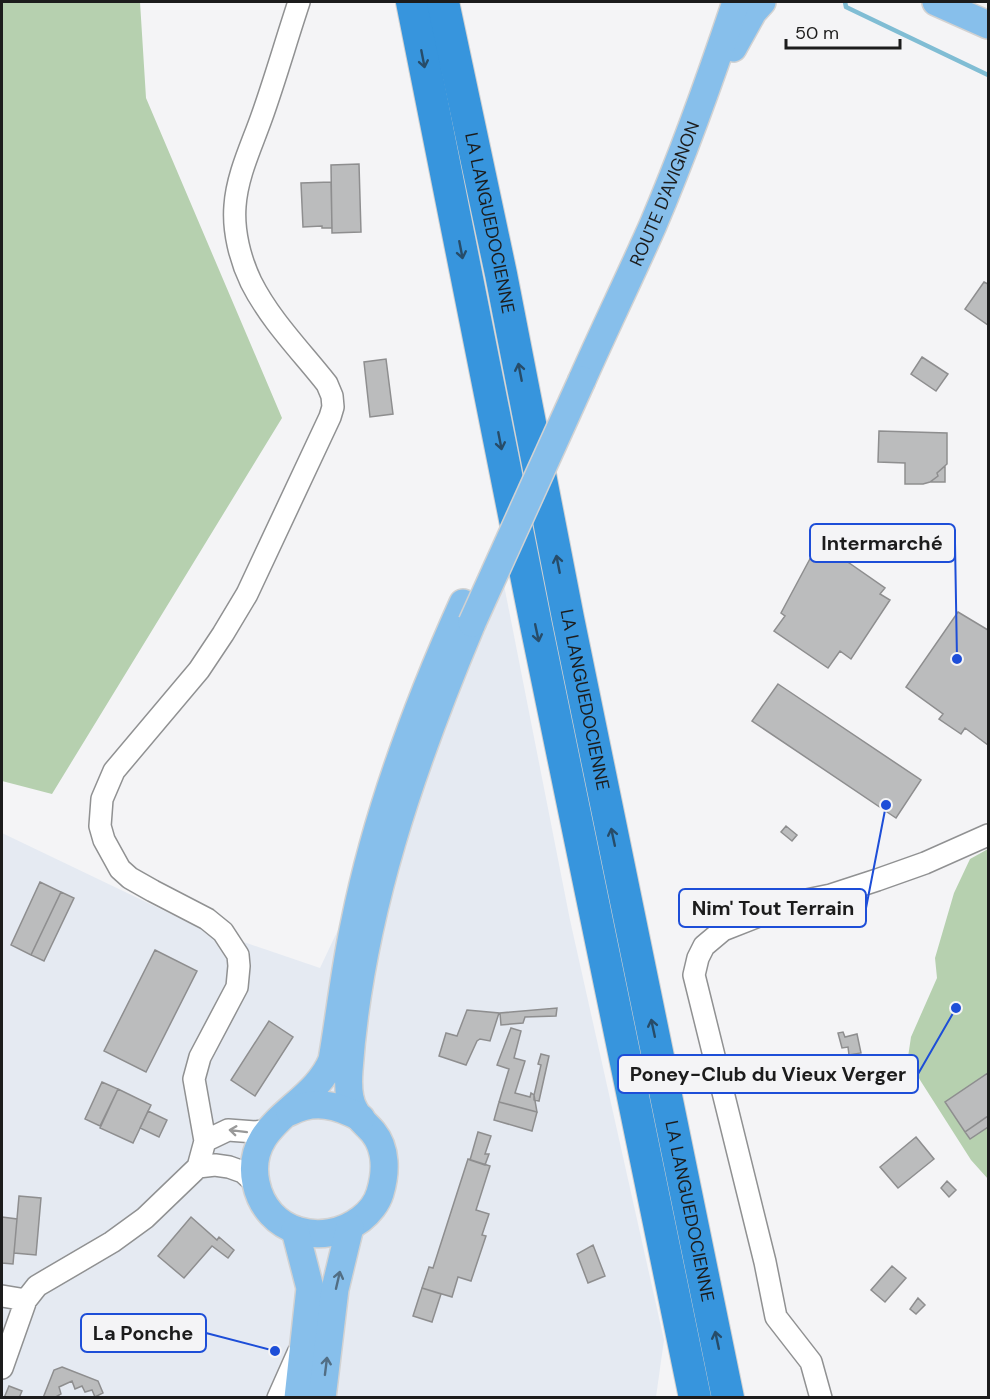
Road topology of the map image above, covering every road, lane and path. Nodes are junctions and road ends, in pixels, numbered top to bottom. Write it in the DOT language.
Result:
graph roads {
  1 [pos="299,2"];
  2 [pos="412,2"];
  3 [pos="442,2"];
  4 [pos="717,2"];
  5 [pos="736,2"];
  6 [pos="762,2"];
  7 [pos="936,2"];
  8 [pos="988,25"];
  9 [pos="674,174"];
  10 [pos="574,378"];
  11 [pos="467,613"];
  12 [pos="988,835"];
  13 [pos="360,1118"];
  14 [pos="278,1120"];
  15 [pos="206,1141"];
  16 [pos="198,1167"];
  17 [pos="256,1184"];
  18 [pos="350,1227"];
  19 [pos="294,1230"];
  20 [pos="2,1296"];
  21 [pos="26,1300"];
  22 [pos="305,1330"];
  23 [pos="2,1368"];
  24 [pos="278,1398"];
  25 [pos="298,1398"];
  26 [pos="322,1398"];
  27 [pos="694,1398"];
  28 [pos="728,1398"];
  29 [pos="821,1398"];
  1 -- 15 [label="street"];
  2 -- 27 [label="highway, LA LANGUEDOCIENNE, one-way"];
  28 -- 3 [label="highway, LA LANGUEDOCIENNE, one-way"];
  4 -- 10 [label="main road, ROUTE D'AVIGNON"];
  5 -- 9 [label="main road, ROUTE D'AVIGNON"];
  6 -- 9 [label="main road"];
  7 -- 8 [label="main road"];
  9 -- 10 [label="main road, ROUTE D'AVIGNON"];
  10 -- 11 [label="main road, bridge"];
  11 -- 13 [label="main road"];
  11 -- 14 [label="main road"];
  12 -- 29 [label="street"];
  13 -- 14 [label="main road"];
  13 -- 18 [label="main road"];
  14 -- 15 [label="street, one-way"];
  14 -- 17 [label="main road"];
  15 -- 16 [label="street"];
  16 -- 17 [label="street"];
  16 -- 21 [label="street"];
  17 -- 19 [label="main road"];
  18 -- 19 [label="main road"];
  26 -- 18 [label="main road, one-way"];
  19 -- 22 [label="main road"];
  20 -- 21 [label="street"];
  21 -- 23 [label="street"];
  22 -- 24 [label="street"];
  22 -- 25 [label="main road"];
}
